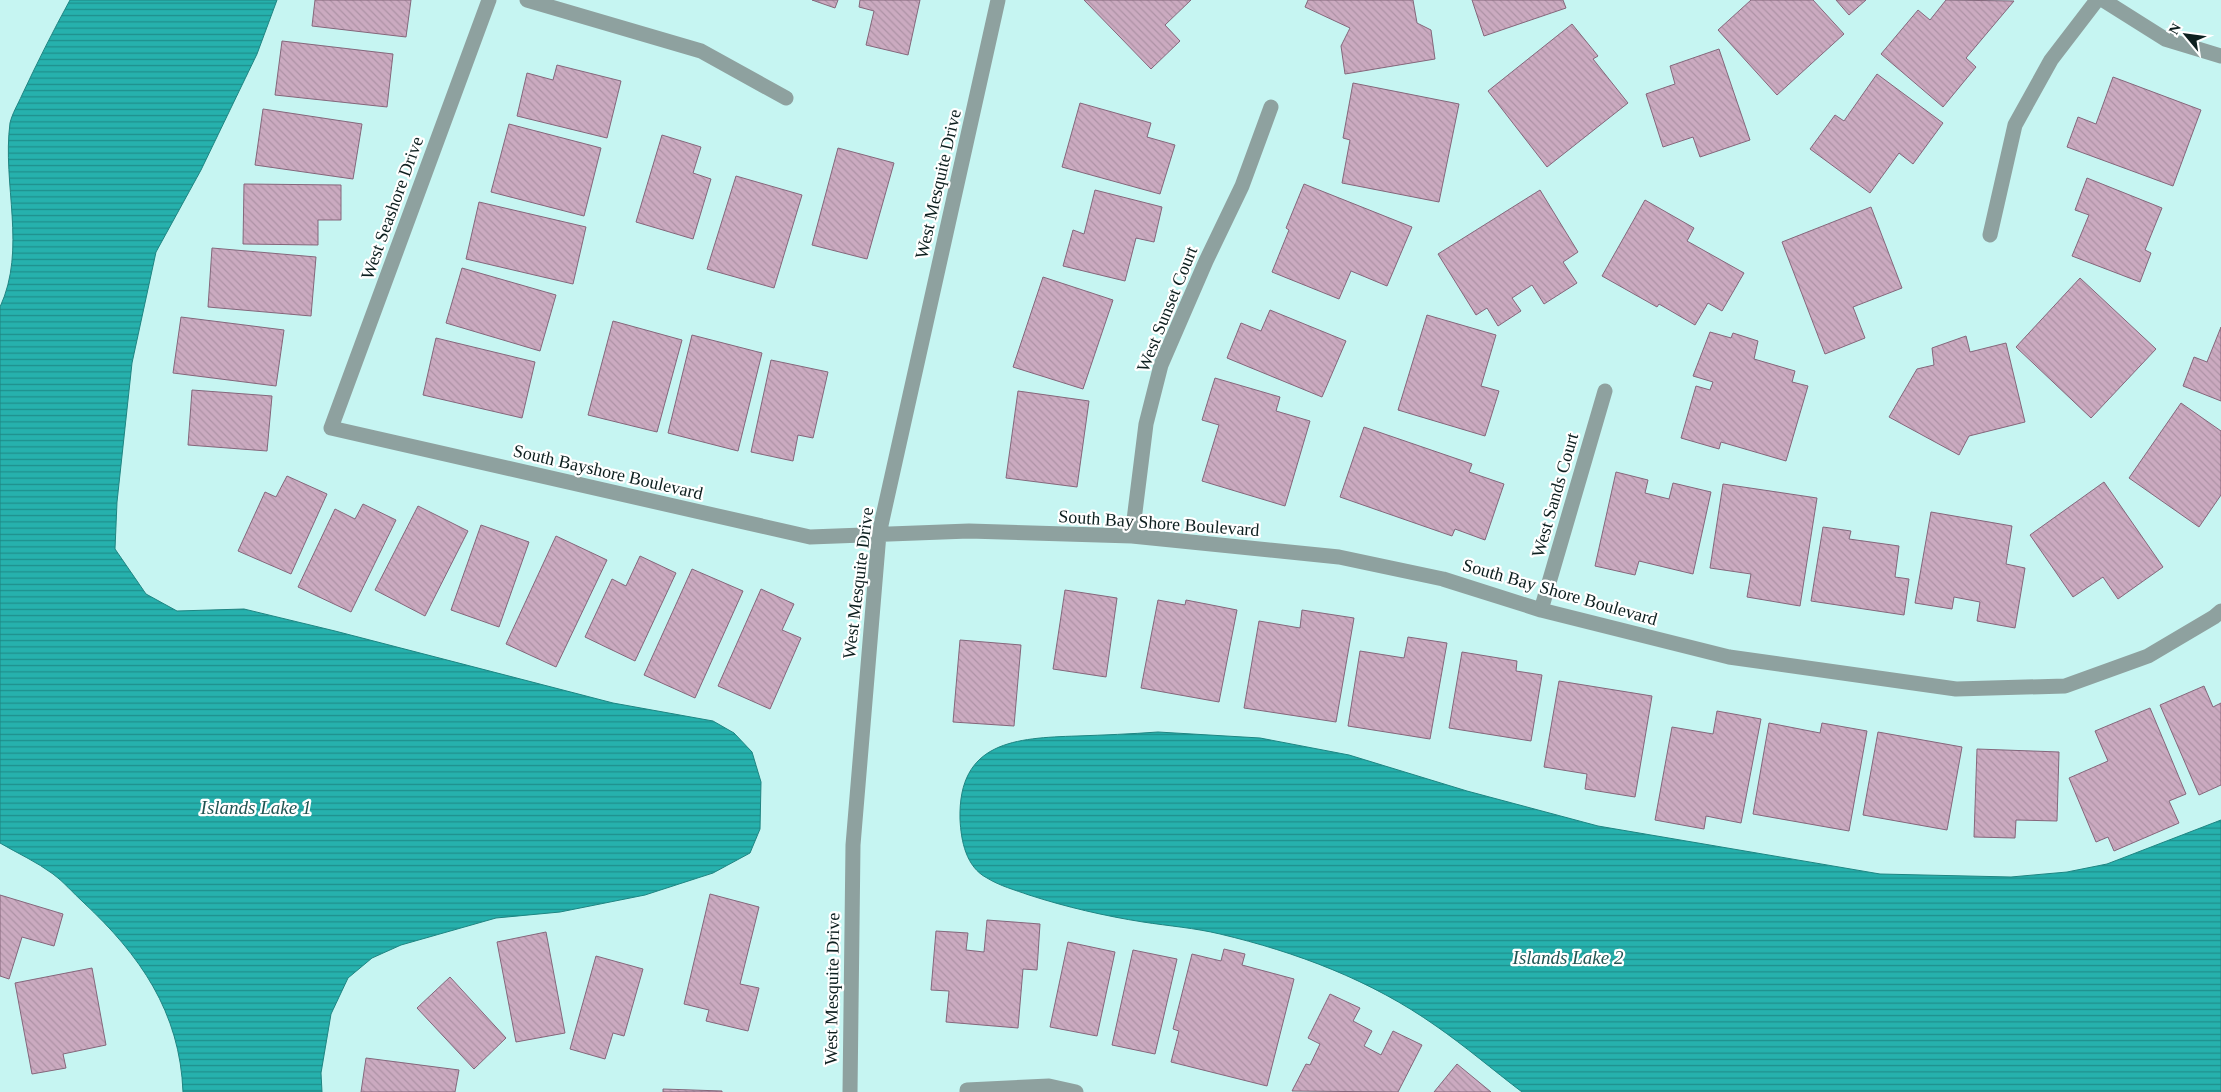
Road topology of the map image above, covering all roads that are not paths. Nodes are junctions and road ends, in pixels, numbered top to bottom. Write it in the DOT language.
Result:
graph roads {
  1 [pos="489,0"];
  2 [pos="528,0"];
  3 [pos="998,0"];
  4 [pos="2097,0"];
  5 [pos="2103,0"];
  6 [pos="2221,56"];
  7 [pos="786,98"];
  8 [pos="1271,107"];
  9 [pos="1990,235"];
  10 [pos="1605,391"];
  11 [pos="331,428"];
  12 [pos="879,534"];
  13 [pos="1132,536"];
  14 [pos="1541,610"];
  15 [pos="2218,614"];
  16 [pos="967,1091"];
  17 [pos="850,1092"];
  18 [pos="1076,1092"];
  1 -- 11 [label="street, West Seashore Drive"];
  2 -- 7 [label="street"];
  3 -- 12 [label="street, West Mesquite Drive"];
  4 -- 9 [label="street"];
  5 -- 6 [label="street"];
  8 -- 13 [label="street, West Sunset Court"];
  10 -- 14 [label="street, West Sands Court"];
  11 -- 12 [label="street, South Bayshore Boulevard"];
  12 -- 13 [label="street, South Bay Shore Boulevard"];
  12 -- 17 [label="street, West Mesquite Drive"];
  13 -- 14 [label="street, South Bay Shore Boulevard"];
  14 -- 15 [label="street, South Bay Shore Boulevard"];
  16 -- 18 [label="street"];
}
